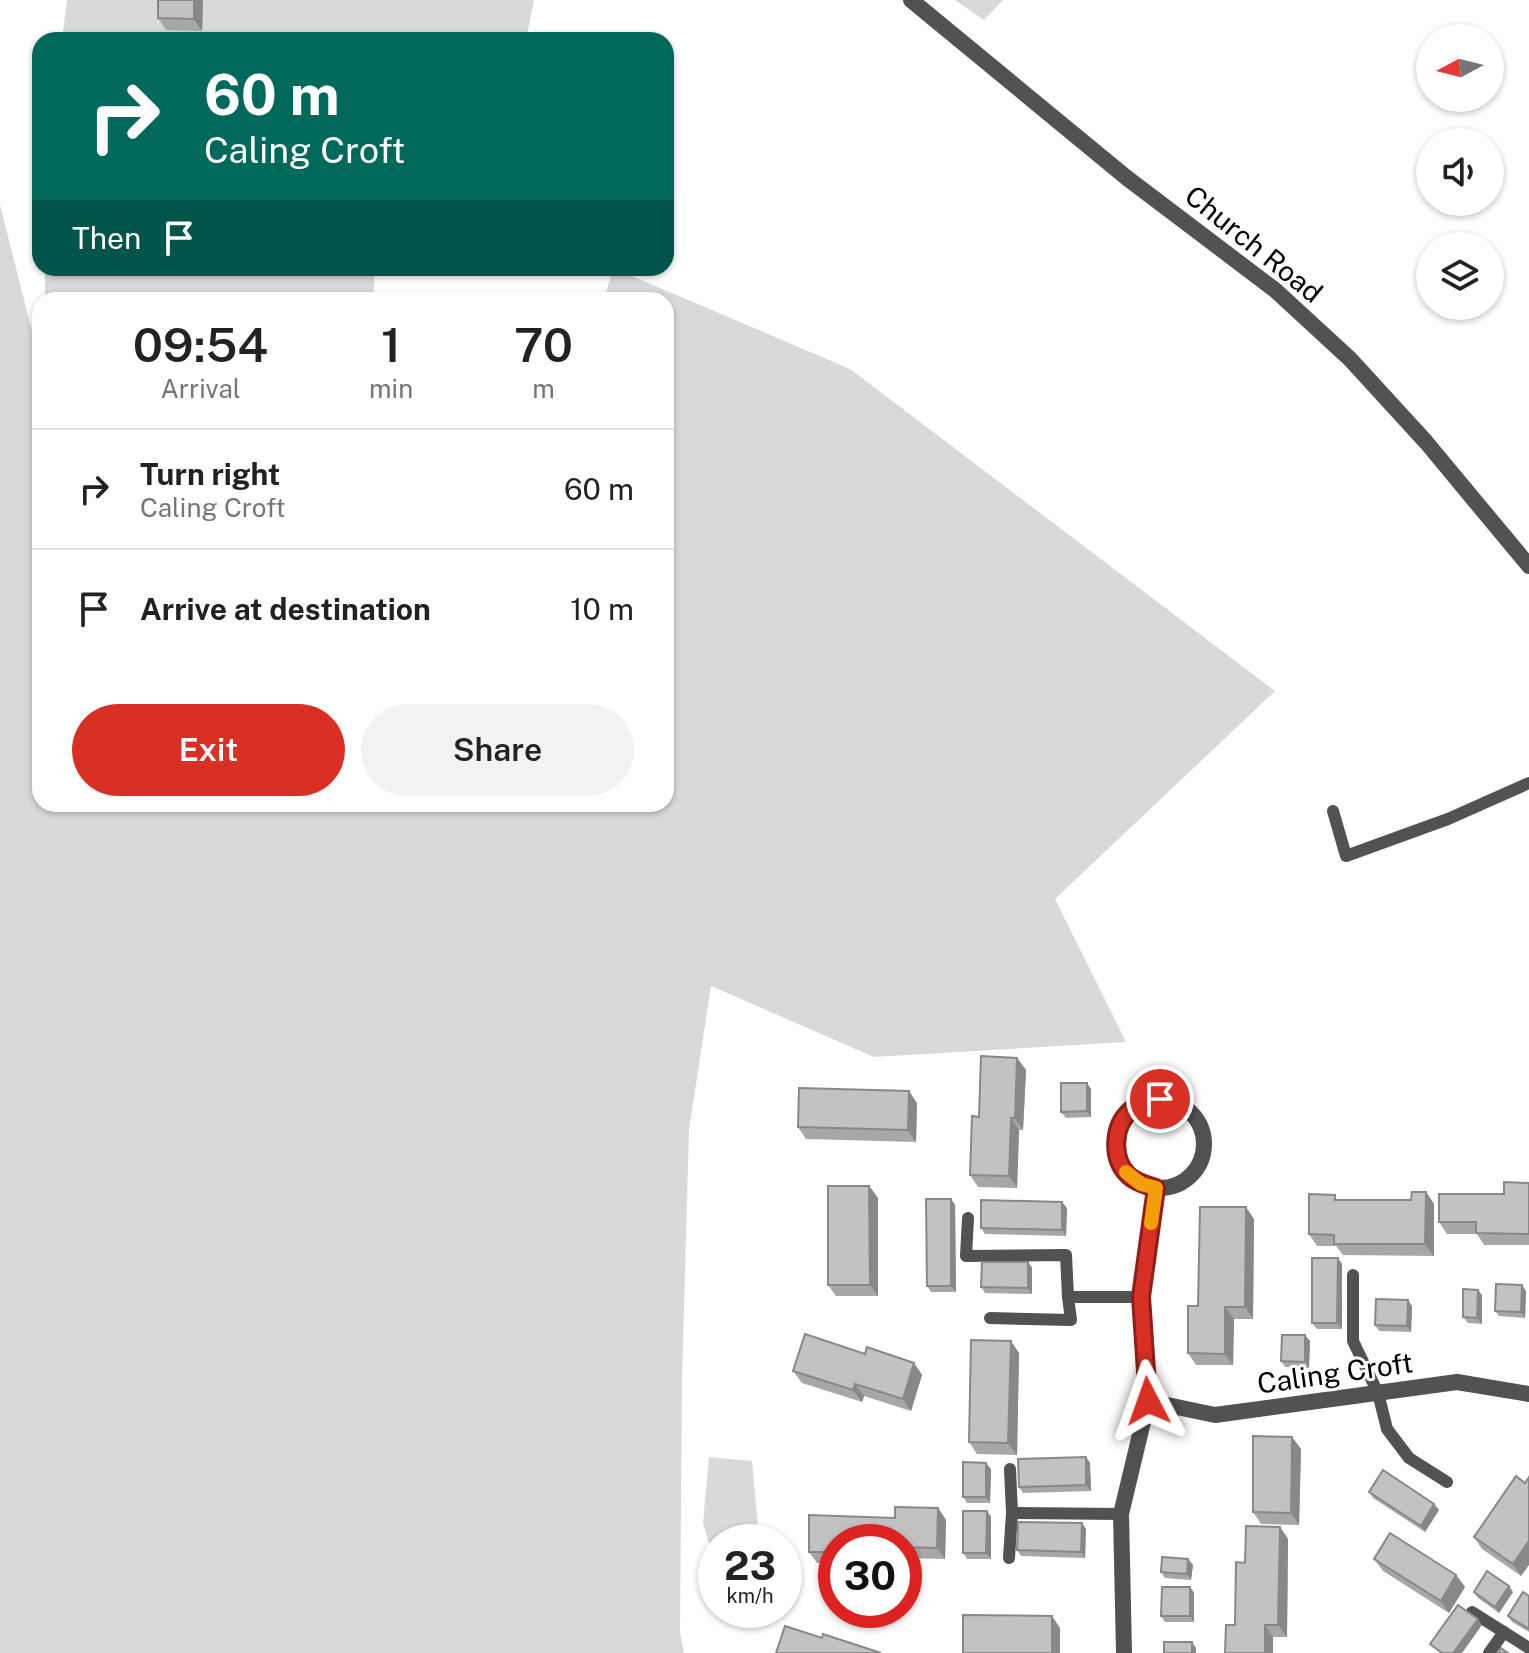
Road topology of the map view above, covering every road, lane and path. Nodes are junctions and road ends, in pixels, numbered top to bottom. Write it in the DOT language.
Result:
graph roads {
  1 [pos="911,0"];
  2 [pos="1529,566"];
  3 [pos="1529,783"];
  4 [pos="1333,811"];
  5 [pos="1156,1188"];
  6 [pos="968,1218"];
  7 [pos="1353,1275"];
  8 [pos="1068,1297"];
  9 [pos="1141,1297"];
  10 [pos="990,1318"];
  11 [pos="1378,1393"];
  12 [pos="1529,1394"];
  13 [pos="1148,1401"];
  14 [pos="1010,1469"];
  15 [pos="1447,1482"];
  16 [pos="1012,1513"];
  17 [pos="1121,1514"];
  18 [pos="1009,1558"];
  19 [pos="1472,1612"];
  20 [pos="1504,1632"];
  21 [pos="1529,1648"];
  22 [pos="1124,1653"];
  23 [pos="1489,1653"];
  1 -- 2 [label="street, Church Road"];
  3 -- 4 [label="lane"];
  5 -- 5 [label="street"];
  5 -- 9 [label="street"];
  6 -- 8 [label="lane"];
  7 -- 11 [label="lane"];
  8 -- 9 [label="lane"];
  8 -- 10 [label="lane"];
  9 -- 13 [label="street"];
  11 -- 12 [label="street, Caling Croft"];
  11 -- 13 [label="street, Caling Croft"];
  11 -- 15 [label="lane"];
  13 -- 17 [label="street"];
  14 -- 16 [label="lane"];
  16 -- 17 [label="lane"];
  16 -- 18 [label="lane"];
  17 -- 22 [label="street"];
  19 -- 20 [label="lane"];
  20 -- 21 [label="lane"];
  20 -- 23 [label="lane"];
}
